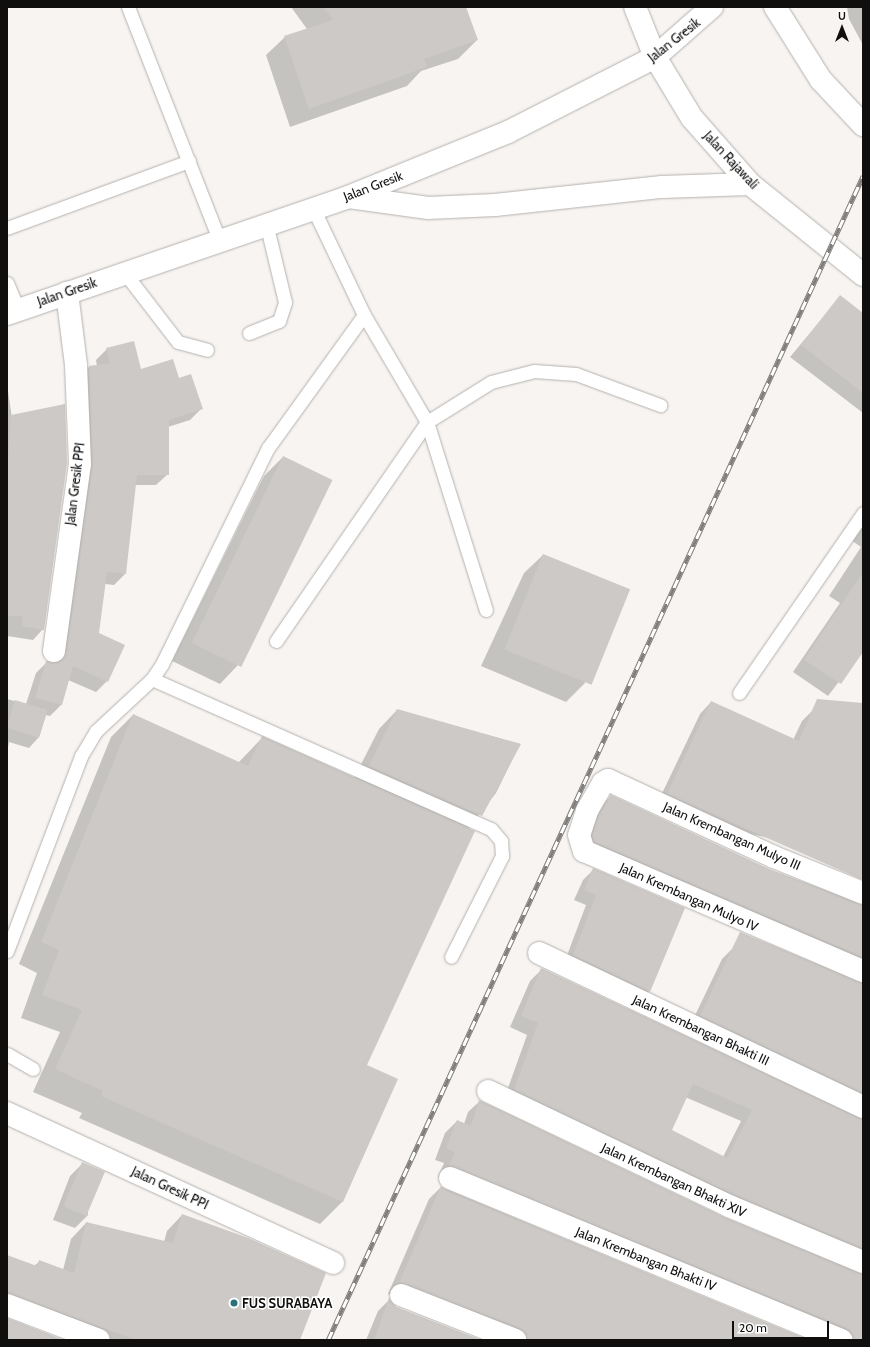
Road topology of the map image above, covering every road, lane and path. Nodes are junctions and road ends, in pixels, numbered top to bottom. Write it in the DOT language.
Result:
graph roads {
  1 [pos="128,7"];
  2 [pos="636,7"];
  3 [pos="712,7"];
  4 [pos="775,7"];
  5 [pos="655,57"];
  6 [pos="863,124"];
  7 [pos="189,161"];
  8 [pos="750,184"];
  9 [pos="348,197"];
  10 [pos="313,208"];
  11 [pos="266,223"];
  12 [pos="7,228"];
  13 [pos="219,239"];
  14 [pos="124,272"];
  15 [pos="863,275"];
  16 [pos="7,283"];
  17 [pos="67,293"];
  18 [pos="12,312"];
  19 [pos="364,315"];
  20 [pos="249,334"];
  21 [pos="207,350"];
  22 [pos="660,404"];
  23 [pos="427,422"];
  24 [pos="863,513"];
  25 [pos="486,610"];
  26 [pos="276,641"];
  27 [pos="54,651"];
  28 [pos="152,679"];
  29 [pos="739,692"];
  30 [pos="603,783"];
  31 [pos="863,893"];
  32 [pos="7,951"];
  33 [pos="539,953"];
  34 [pos="452,957"];
  35 [pos="863,971"];
  36 [pos="7,1054"];
  37 [pos="33,1069"];
  38 [pos="488,1091"];
  39 [pos="863,1107"];
  40 [pos="7,1114"];
  41 [pos="450,1178"];
  42 [pos="863,1262"];
  43 [pos="333,1263"];
  44 [pos="402,1296"];
  45 [pos="7,1304"];
  46 [pos="99,1340"];
  47 [pos="515,1340"];
  48 [pos="842,1340"];
  1 -- 7 [label="lane"];
  2 -- 5 [label="main road, Jalan Rajawali"];
  3 -- 5 [label="main road, Jalan Gresik"];
  4 -- 6 [label="main road"];
  5 -- 8 [label="main road, Jalan Rajawali"];
  5 -- 9 [label="main road, Jalan Gresik"];
  7 -- 12 [label="lane"];
  7 -- 13 [label="lane"];
  8 -- 9 [label="main road"];
  8 -- 15 [label="main road, Jalan Rajawali"];
  9 -- 10 [label="main road, Jalan Gresik"];
  10 -- 11 [label="main road, Jalan Gresik"];
  10 -- 19 [label="lane"];
  11 -- 13 [label="main road, Jalan Gresik"];
  11 -- 20 [label="lane"];
  13 -- 14 [label="main road, Jalan Gresik"];
  14 -- 17 [label="main road, Jalan Gresik"];
  14 -- 21 [label="lane"];
  16 -- 18 [label="lane"];
  17 -- 18 [label="main road, Jalan Gresik"];
  17 -- 27 [label="main road, Jalan Gresik PPI"];
  19 -- 23 [label="lane"];
  19 -- 28 [label="lane"];
  22 -- 23 [label="lane"];
  23 -- 25 [label="lane"];
  23 -- 26 [label="lane"];
  24 -- 29 [label="lane"];
  28 -- 32 [label="lane"];
  28 -- 34 [label="lane"];
  30 -- 31 [label="main road, Jalan Krembangan Mulyo III"];
  30 -- 35 [label="main road, Jalan Krembangan Mulyo IV"];
  33 -- 39 [label="main road, Jalan Krembangan Bhakti III"];
  36 -- 37 [label="lane"];
  38 -- 42 [label="main road, Jalan Krembangan Bhakti XIV"];
  40 -- 43 [label="main road, Jalan Gresik PPI"];
  41 -- 48 [label="main road, Jalan Krembangan Bhakti IV"];
  44 -- 47 [label="main road"];
  45 -- 46 [label="main road"];
}
